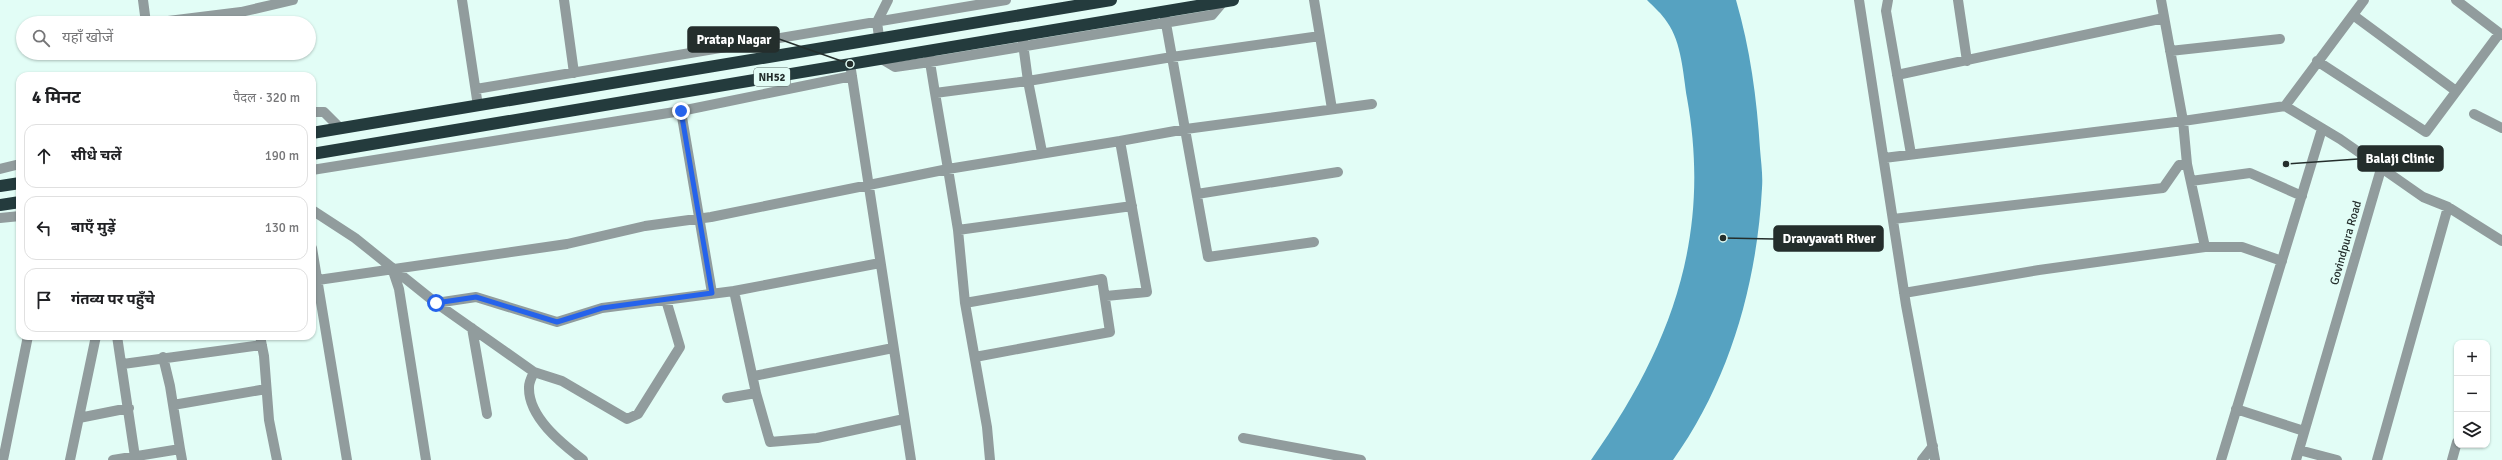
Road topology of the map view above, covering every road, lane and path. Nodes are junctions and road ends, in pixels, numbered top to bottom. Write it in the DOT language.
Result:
graph roads {
  1 [pos="143,0"];
  2 [pos="293,0"];
  3 [pos="462,0"];
  4 [pos="564,0"];
  5 [pos="888,0"];
  6 [pos="1006,0"];
  7 [pos="1110,0"];
  8 [pos="1314,0"];
  9 [pos="1859,0"];
  10 [pos="1888,0"];
  11 [pos="1958,0"];
  12 [pos="2161,0"];
  13 [pos="2364,0"];
  14 [pos="2456,0"];
  15 [pos="1228,1"];
  16 [pos="2353,15"];
  17 [pos="145,16"];
  18 [pos="209,16"];
  19 [pos="1165,18"];
  20 [pos="2164,18"];
  21 [pos="877,22"];
  22 [pos="2501,34"];
  23 [pos="1320,36"];
  24 [pos="879,37"];
  25 [pos="2280,39"];
  26 [pos="1023,41"];
  27 [pos="2170,51"];
  28 [pos="929,56"];
  29 [pos="1172,57"];
  30 [pos="1967,61"];
  31 [pos="2317,61"];
  32 [pos="851,70"];
  33 [pos="574,73"];
  34 [pos="1897,75"];
  35 [pos="1028,81"];
  36 [pos="476,89"];
  37 [pos="2456,91"];
  38 [pos="935,93"];
  39 [pos="1372,104"];
  40 [pos="478,106"];
  41 [pos="2285,106"];
  42 [pos="1332,109"];
  43 [pos="681,111"];
  44 [pos="316,112"];
  45 [pos="2474,114"];
  46 [pos="2183,121"];
  47 [pos="340,128"];
  48 [pos="2502,128"];
  49 [pos="1186,129"];
  50 [pos="2322,130"];
  51 [pos="316,132"];
  52 [pos="1120,141"];
  53 [pos="1042,152"];
  54 [pos="316,153"];
  55 [pos="1911,154"];
  56 [pos="1884,158"];
  57 [pos="2187,164"];
  58 [pos="16,165"];
  59 [pos="0,168"];
  60 [pos="316,169"];
  61 [pos="2381,169"];
  62 [pos="948,170"];
  63 [pos="1338,172"];
  64 [pos="2191,181"];
  65 [pos="16,184"];
  66 [pos="868,185"];
  67 [pos="0,186"];
  68 [pos="1197,194"];
  69 [pos="2302,196"];
  70 [pos="16,203"];
  71 [pos="0,205"];
  72 [pos="1132,206"];
  73 [pos="2448,208"];
  74 [pos="316,213"];
  75 [pos="16,216"];
  76 [pos="0,218"];
  77 [pos="699,219"];
  78 [pos="1893,219"];
  79 [pos="958,230"];
  80 [pos="2502,241"];
  81 [pos="1314,242"];
  82 [pos="2205,247"];
  83 [pos="2282,261"];
  84 [pos="880,262"];
  85 [pos="392,268"];
  86 [pos="316,269"];
  87 [pos="318,280"];
  88 [pos="734,291"];
  89 [pos="712,293"];
  90 [pos="1904,293"];
  91 [pos="1106,296"];
  92 [pos="666,300"];
  93 [pos="317,301"];
  94 [pos="436,303"];
  95 [pos="965,303"];
  96 [pos="472,328"];
  97 [pos="27,340"];
  98 [pos="95,340"];
  99 [pos="118,340"];
  100 [pos="261,341"];
  101 [pos="893,348"];
  102 [pos="163,357"];
  103 [pos="975,357"];
  104 [pos="122,364"];
  105 [pos="534,372"];
  106 [pos="754,376"];
  107 [pos="266,389"];
  108 [pos="756,393"];
  109 [pos="727,398"];
  110 [pos="172,405"];
  111 [pos="129,408"];
  112 [pos="2236,409"];
  113 [pos="487,414"];
  114 [pos="79,418"];
  115 [pos="904,419"];
  116 [pos="2304,431"];
  117 [pos="1243,438"];
  118 [pos="1933,446"];
  119 [pos="2455,448"];
  120 [pos="180,449"];
  121 [pos="2297,455"];
  122 [pos="135,457"];
  123 [pos="3,460"];
  124 [pos="70,460"];
  125 [pos="114,460"];
  126 [pos="182,460"];
  127 [pos="277,460"];
  128 [pos="347,460"];
  129 [pos="426,460"];
  130 [pos="583,460"];
  131 [pos="910,460"];
  132 [pos="990,460"];
  133 [pos="1361,460"];
  134 [pos="1922,460"];
  135 [pos="1935,460"];
  136 [pos="2221,460"];
  137 [pos="2337,460"];
  138 [pos="2377,460"];
  139 [pos="2452,460"];
  1 -- 17 [label="street"];
  2 -- 18 [label="street"];
  3 -- 36 [label="street"];
  4 -- 33 [label="street"];
  5 -- 21 [label="street"];
  6 -- 21 [label="street"];
  7 -- 24 [label="highway, NH52"];
  8 -- 23 [label="street"];
  9 -- 56 [label="street"];
  10 -- 34 [label="street"];
  11 -- 30 [label="street"];
  12 -- 20 [label="street"];
  13 -- 16 [label="street"];
  14 -- 22 [label="street"];
  15 -- 19 [label="highway, NH52"];
  16 -- 31 [label="street"];
  16 -- 37 [label="street"];
  19 -- 26 [label="highway, NH52"];
  19 -- 29 [label="street"];
  20 -- 27 [label="street"];
  20 -- 30 [label="street"];
  21 -- 24 [label="street"];
  21 -- 33 [label="street"];
  22 -- 37 [label="street"];
  23 -- 29 [label="street"];
  23 -- 42 [label="street"];
  24 -- 40 [label="highway, NH52"];
  25 -- 27 [label="street"];
  26 -- 28 [label="highway, NH52"];
  26 -- 35 [label="street"];
  27 -- 46 [label="street"];
  28 -- 32 [label="highway, NH52"];
  28 -- 38 [label="street"];
  29 -- 35 [label="street"];
  29 -- 49 [label="street"];
  30 -- 34 [label="street"];
  31 -- 37 [label="street"];
  31 -- 41 [label="street"];
  32 -- 43 [label="street"];
  32 -- 54 [label="highway, NH52"];
  32 -- 66 [label="street"];
  33 -- 36 [label="street"];
  34 -- 55 [label="street"];
  35 -- 38 [label="street"];
  35 -- 53 [label="street"];
  36 -- 40 [label="street"];
  38 -- 62 [label="street"];
  39 -- 42 [label="street"];
  40 -- 47 [label="highway, NH52"];
  41 -- 46 [label="street"];
  41 -- 50 [label="street"];
  42 -- 49 [label="street"];
  43 -- 60 [label="street"];
  43 -- 77 [label="street"];
  44 -- 47 [label="street"];
  45 -- 48 [label="street"];
  46 -- 55 [label="street"];
  46 -- 57 [label="street"];
  47 -- 51 [label="highway, NH52"];
  49 -- 52 [label="street"];
  49 -- 68 [label="street"];
  50 -- 61 [label="street"];
  50 -- 69 [label="street"];
  52 -- 53 [label="street"];
  52 -- 72 [label="street"];
  53 -- 62 [label="street"];
  55 -- 56 [label="street"];
  56 -- 78 [label="street"];
  57 -- 64 [label="street"];
  57 -- 78 [label="street"];
  58 -- 59 [label="street"];
  61 -- 73 [label="street"];
  61 -- 116 [label="street, Govindpura Road"];
  62 -- 66 [label="street"];
  62 -- 79 [label="street"];
  63 -- 68 [label="street"];
  64 -- 69 [label="street"];
  64 -- 82 [label="street"];
  65 -- 67 [label="highway"];
  66 -- 77 [label="street"];
  66 -- 84 [label="street"];
  68 -- 81 [label="street"];
  69 -- 83 [label="street"];
  70 -- 71 [label="highway"];
  72 -- 79 [label="street"];
  72 -- 91 [label="street"];
  73 -- 80 [label="street"];
  73 -- 138 [label="street"];
  74 -- 85 [label="street"];
  75 -- 76 [label="street"];
  77 -- 85 [label="street"];
  77 -- 89 [label="street"];
  78 -- 90 [label="street"];
  79 -- 95 [label="street"];
  82 -- 83 [label="street"];
  82 -- 90 [label="street"];
  83 -- 112 [label="street"];
  84 -- 88 [label="street"];
  84 -- 101 [label="street"];
  85 -- 87 [label="street"];
  85 -- 94 [label="street"];
  85 -- 129 [label="street"];
  86 -- 87 [label="street"];
  87 -- 93 [label="street"];
  88 -- 89 [label="street"];
  88 -- 106 [label="street"];
  89 -- 92 [label="street"];
  90 -- 118 [label="street"];
  91 -- 95 [label="street"];
  91 -- 103 [label="street"];
  92 -- 94 [label="street"];
  92 -- 105 [label="street"];
  93 -- 128 [label="street"];
  94 -- 96 [label="street"];
  95 -- 103 [label="street"];
  96 -- 105 [label="street"];
  96 -- 113 [label="street"];
  97 -- 123 [label="street"];
  98 -- 114 [label="street"];
  99 -- 104 [label="street"];
  100 -- 102 [label="street"];
  100 -- 107 [label="street"];
  101 -- 106 [label="street"];
  101 -- 115 [label="street"];
  102 -- 104 [label="street"];
  102 -- 110 [label="street"];
  103 -- 132 [label="street"];
  104 -- 111 [label="street"];
  105 -- 130 [label="street"];
  106 -- 108 [label="street"];
  107 -- 110 [label="street"];
  107 -- 127 [label="street"];
  108 -- 109 [label="street"];
  108 -- 115 [label="street"];
  110 -- 120 [label="street"];
  111 -- 114 [label="street"];
  111 -- 122 [label="street"];
  112 -- 116 [label="street"];
  112 -- 136 [label="street"];
  114 -- 124 [label="street"];
  115 -- 131 [label="street"];
  116 -- 121 [label="street, Govindpura Road"];
  117 -- 133 [label="street"];
  118 -- 134 [label="street"];
  118 -- 135 [label="street"];
  119 -- 139 [label="street"];
  120 -- 122 [label="street"];
  120 -- 126 [label="street"];
  121 -- 137 [label="street"];
  122 -- 125 [label="street"];
}
